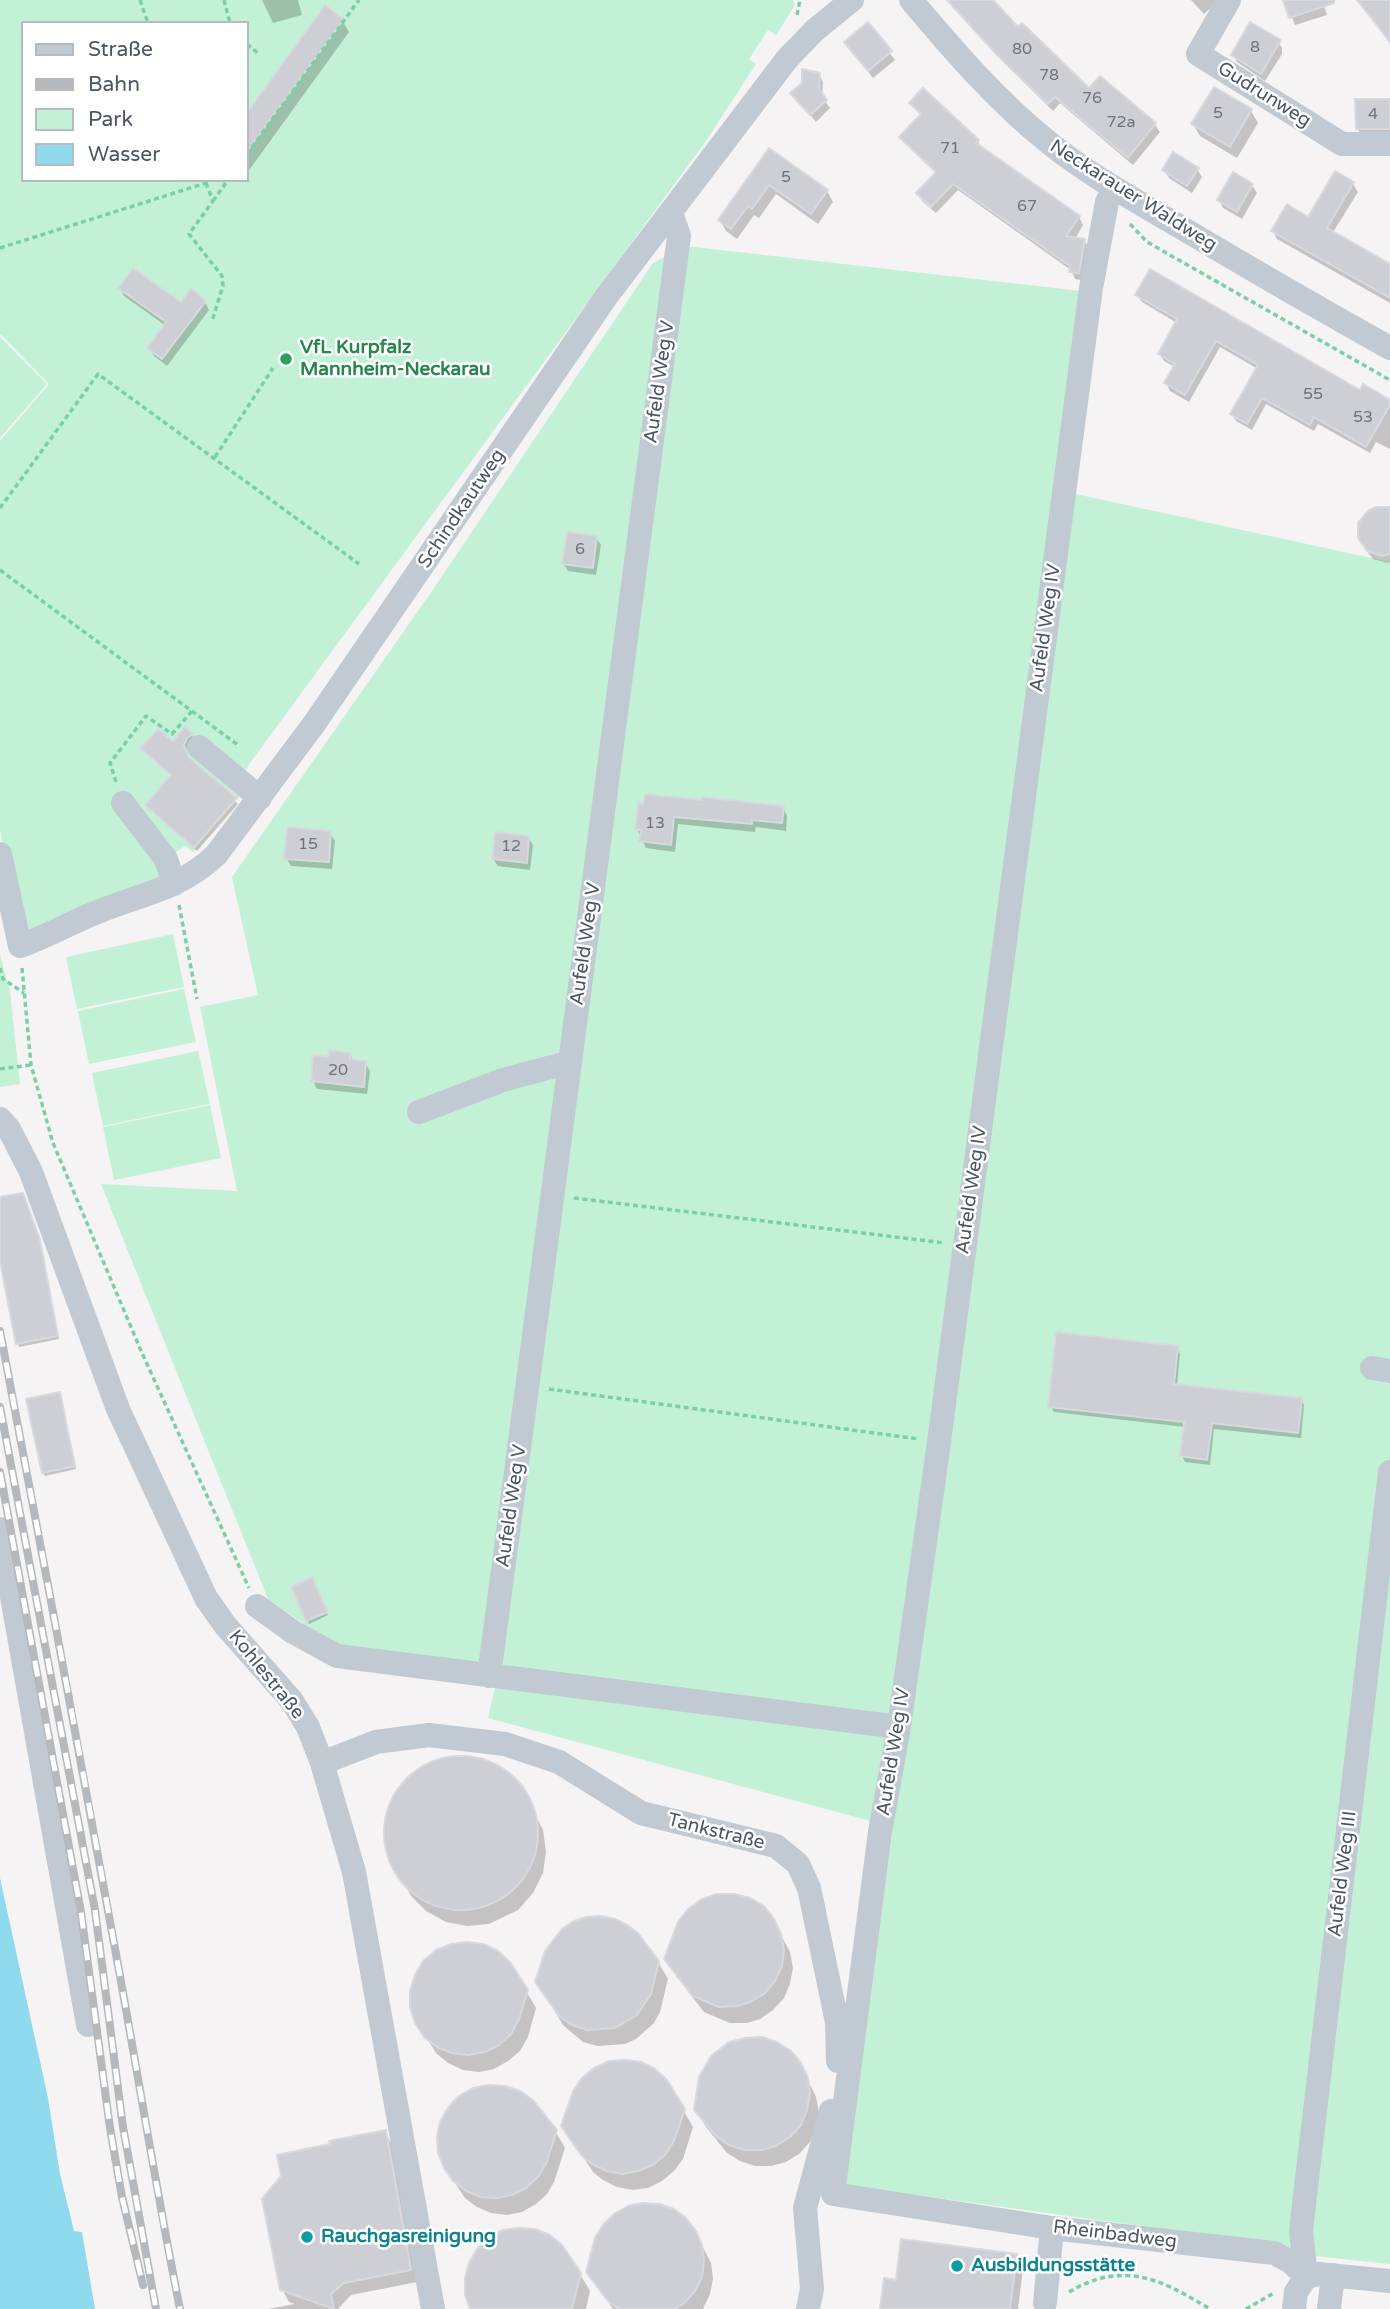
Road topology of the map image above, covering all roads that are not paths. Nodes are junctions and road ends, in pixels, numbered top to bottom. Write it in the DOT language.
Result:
graph roads {
  1 [pos="852,0"];
  2 [pos="911,0"];
  3 [pos="1229,0"];
  4 [pos="1390,144"];
  5 [pos="1114,188"];
  6 [pos="671,212"];
  7 [pos="1390,348"];
  8 [pos="199,747"];
  9 [pos="260,798"];
  10 [pos="123,803"];
  11 [pos="0,854"];
  12 [pos="182,881"];
  13 [pos="570,1062"];
  14 [pos="419,1112"];
  15 [pos="0,1119"];
  16 [pos="1390,1472"];
  17 [pos="0,1529"];
  18 [pos="257,1606"];
  19 [pos="489,1676"];
  20 [pos="899,1727"];
  21 [pos="322,1763"];
  22 [pos="88,2025"];
  23 [pos="833,2194"];
  24 [pos="1052,2228"];
  25 [pos="1333,2275"];
  26 [pos="1390,2281"];
  27 [pos="1298,2292"];
  28 [pos="1045,2303"];
  29 [pos="433,2309"];
  30 [pos="808,2309"];
  31 [pos="1329,2309"];
  1 -- 6 [label="street, Schindkautweg"];
  2 -- 5 [label="street, Neckarauer Waldweg"];
  3 -- 4 [label="street, Gudrunweg"];
  5 -- 7 [label="street, Neckarauer Waldweg"];
  5 -- 20 [label="street, Aufeld Weg IV"];
  6 -- 9 [label="street, Schindkautweg"];
  6 -- 13 [label="street, Aufeld Weg V"];
  8 -- 9 [label="street"];
  9 -- 12 [label="street, Schindkautweg"];
  10 -- 12 [label="street"];
  11 -- 12 [label="street, Schindkautweg"];
  13 -- 14 [label="street"];
  13 -- 19 [label="street, Aufeld Weg V"];
  15 -- 21 [label="street, Kohlestraße"];
  16 -- 27 [label="street, Aufeld Weg III"];
  17 -- 22 [label="street"];
  18 -- 19 [label="street"];
  19 -- 20 [label="street"];
  20 -- 23 [label="street, Aufeld Weg IV"];
  21 -- 29 [label="street, Kohlestraße"];
  21 -- 30 [label="street, Tankstraße"];
  23 -- 24 [label="street, Rheinbadweg"];
  24 -- 27 [label="street, Rheinbadweg"];
  24 -- 28 [label="street"];
  25 -- 26 [label="street"];
  25 -- 27 [label="street"];
  25 -- 31 [label="street"];
}
